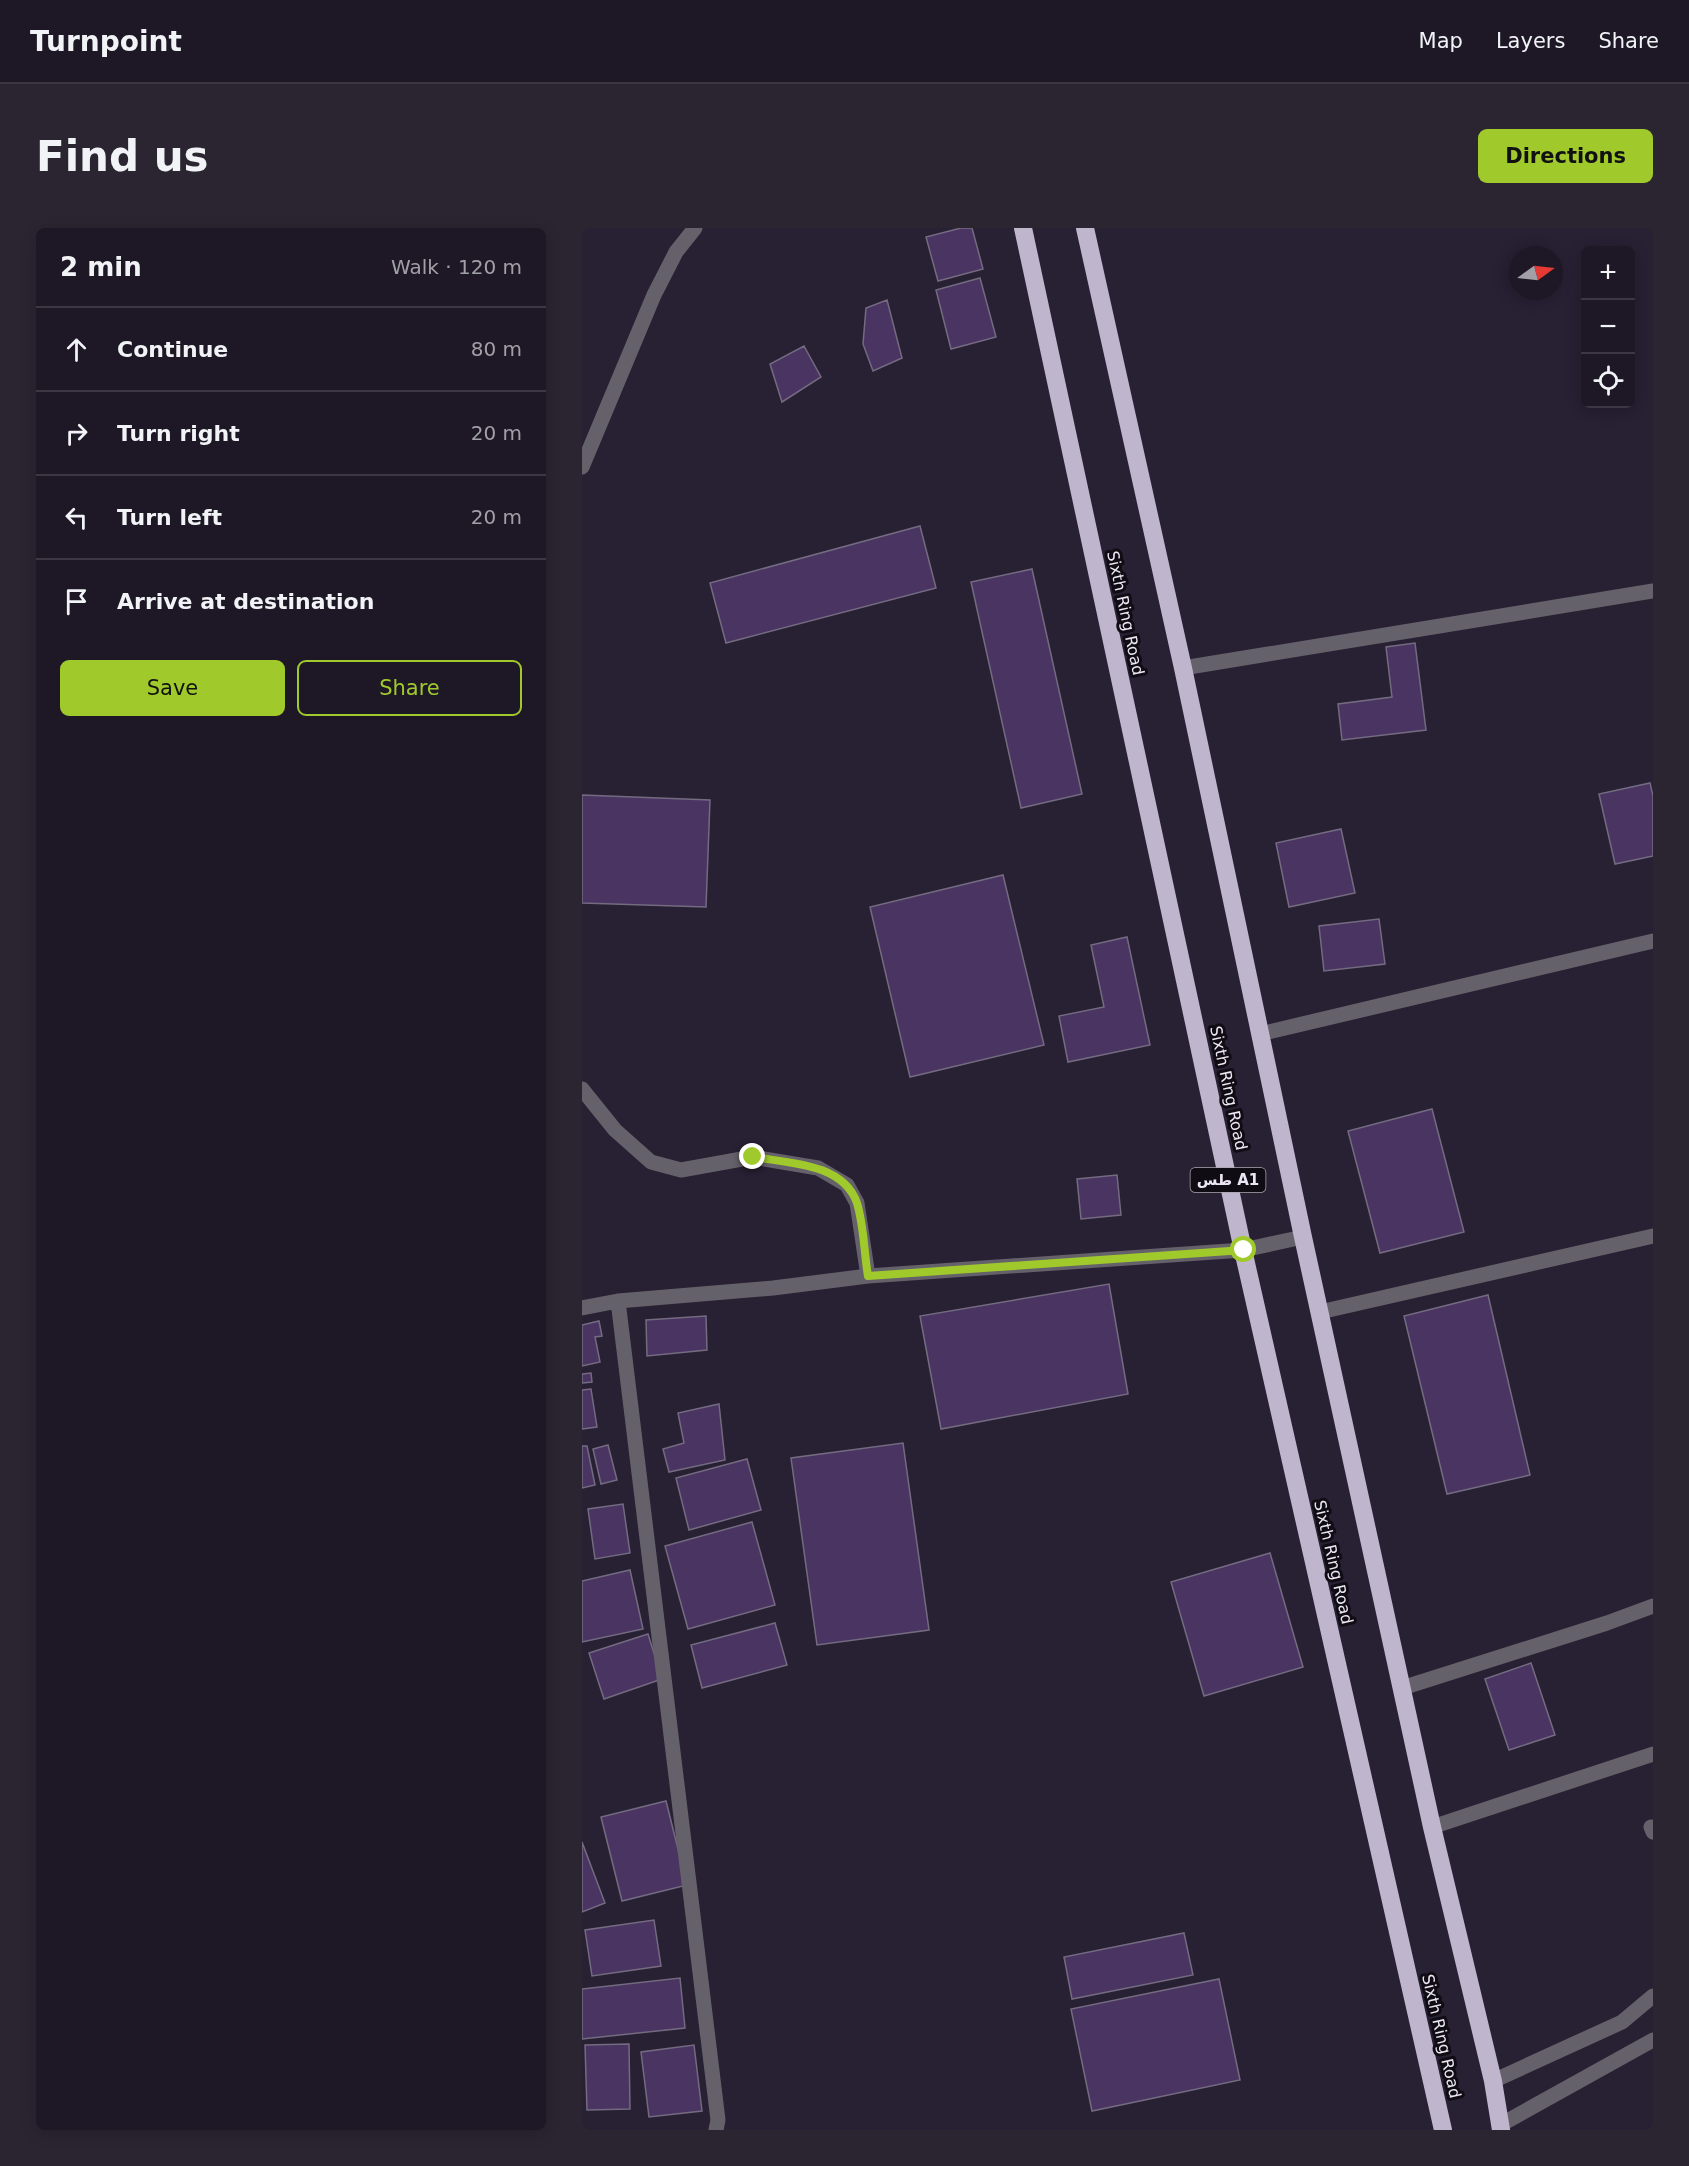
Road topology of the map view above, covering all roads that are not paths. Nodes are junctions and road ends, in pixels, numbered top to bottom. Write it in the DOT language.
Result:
graph roads {
  1 [pos="695,228"];
  2 [pos="1023,228"];
  3 [pos="1085,228"];
  4 [pos="582,467"];
  5 [pos="1653,591"];
  6 [pos="1183,668"];
  7 [pos="1653,941"];
  8 [pos="1260,1034"];
  9 [pos="582,1089"];
  10 [pos="1653,1236"];
  11 [pos="1303,1237"];
  12 [pos="1244,1250"];
  13 [pos="868,1276"];
  14 [pos="618,1300"];
  15 [pos="582,1308"];
  16 [pos="1320,1312"];
  17 [pos="1653,1606"];
  18 [pos="1402,1688"];
  19 [pos="1653,1754"];
  20 [pos="1432,1827"];
  21 [pos="1653,1996"];
  22 [pos="1653,2040"];
  23 [pos="1493,2081"];
  24 [pos="1500,2128"];
  25 [pos="716,2130"];
  26 [pos="1443,2130"];
  1 -- 4 [label="street"];
  2 -- 12 [label="highway, Sixth Ring Road / طس A1"];
  3 -- 6 [label="highway, طس A1"];
  5 -- 6 [label="street"];
  6 -- 8 [label="highway, طس A1"];
  7 -- 8 [label="street"];
  8 -- 11 [label="highway, طس A1"];
  9 -- 13 [label="street"];
  10 -- 16 [label="street"];
  11 -- 12 [label="street"];
  11 -- 16 [label="highway, طس A1"];
  12 -- 13 [label="street"];
  12 -- 26 [label="highway, Sixth Ring Road / طس A1"];
  13 -- 14 [label="street"];
  14 -- 15 [label="street"];
  14 -- 25 [label="street"];
  16 -- 18 [label="highway, طس A1"];
  17 -- 18 [label="street"];
  18 -- 20 [label="highway, طس A1"];
  19 -- 20 [label="street"];
  20 -- 23 [label="highway, طس A1"];
  21 -- 23 [label="street"];
  22 -- 24 [label="street"];
  23 -- 24 [label="highway, طس A1"];
}
